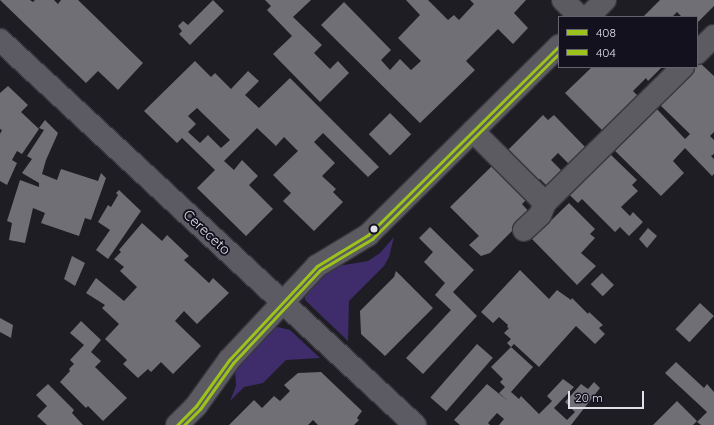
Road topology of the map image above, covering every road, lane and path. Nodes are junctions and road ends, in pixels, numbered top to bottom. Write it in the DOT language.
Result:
graph roads {
  1 [pos="563,0"];
  2 [pos="605,0"];
  3 [pos="579,16"];
  4 [pos="589,16"];
  5 [pos="714,36"];
  6 [pos="0,40"];
  7 [pos="558,47"];
  8 [pos="698,52"];
  9 [pos="682,68"];
  10 [pos="473,131"];
  11 [pos="545,203"];
  12 [pos="524,230"];
  13 [pos="283,303"];
  14 [pos="177,425"];
  15 [pos="415,425"];
  1 -- 3 [label="street"];
  2 -- 4 [label="street"];
  5 -- 8 [label="street"];
  6 -- 13 [label="main road, Cereceto"];
  7 -- 10 [label="street"];
  9 -- 11 [label="street"];
  10 -- 11 [label="street"];
  10 -- 13 [label="street"];
  11 -- 12 [label="street"];
  13 -- 14 [label="street"];
  13 -- 15 [label="main road, Cereceto"];
}
